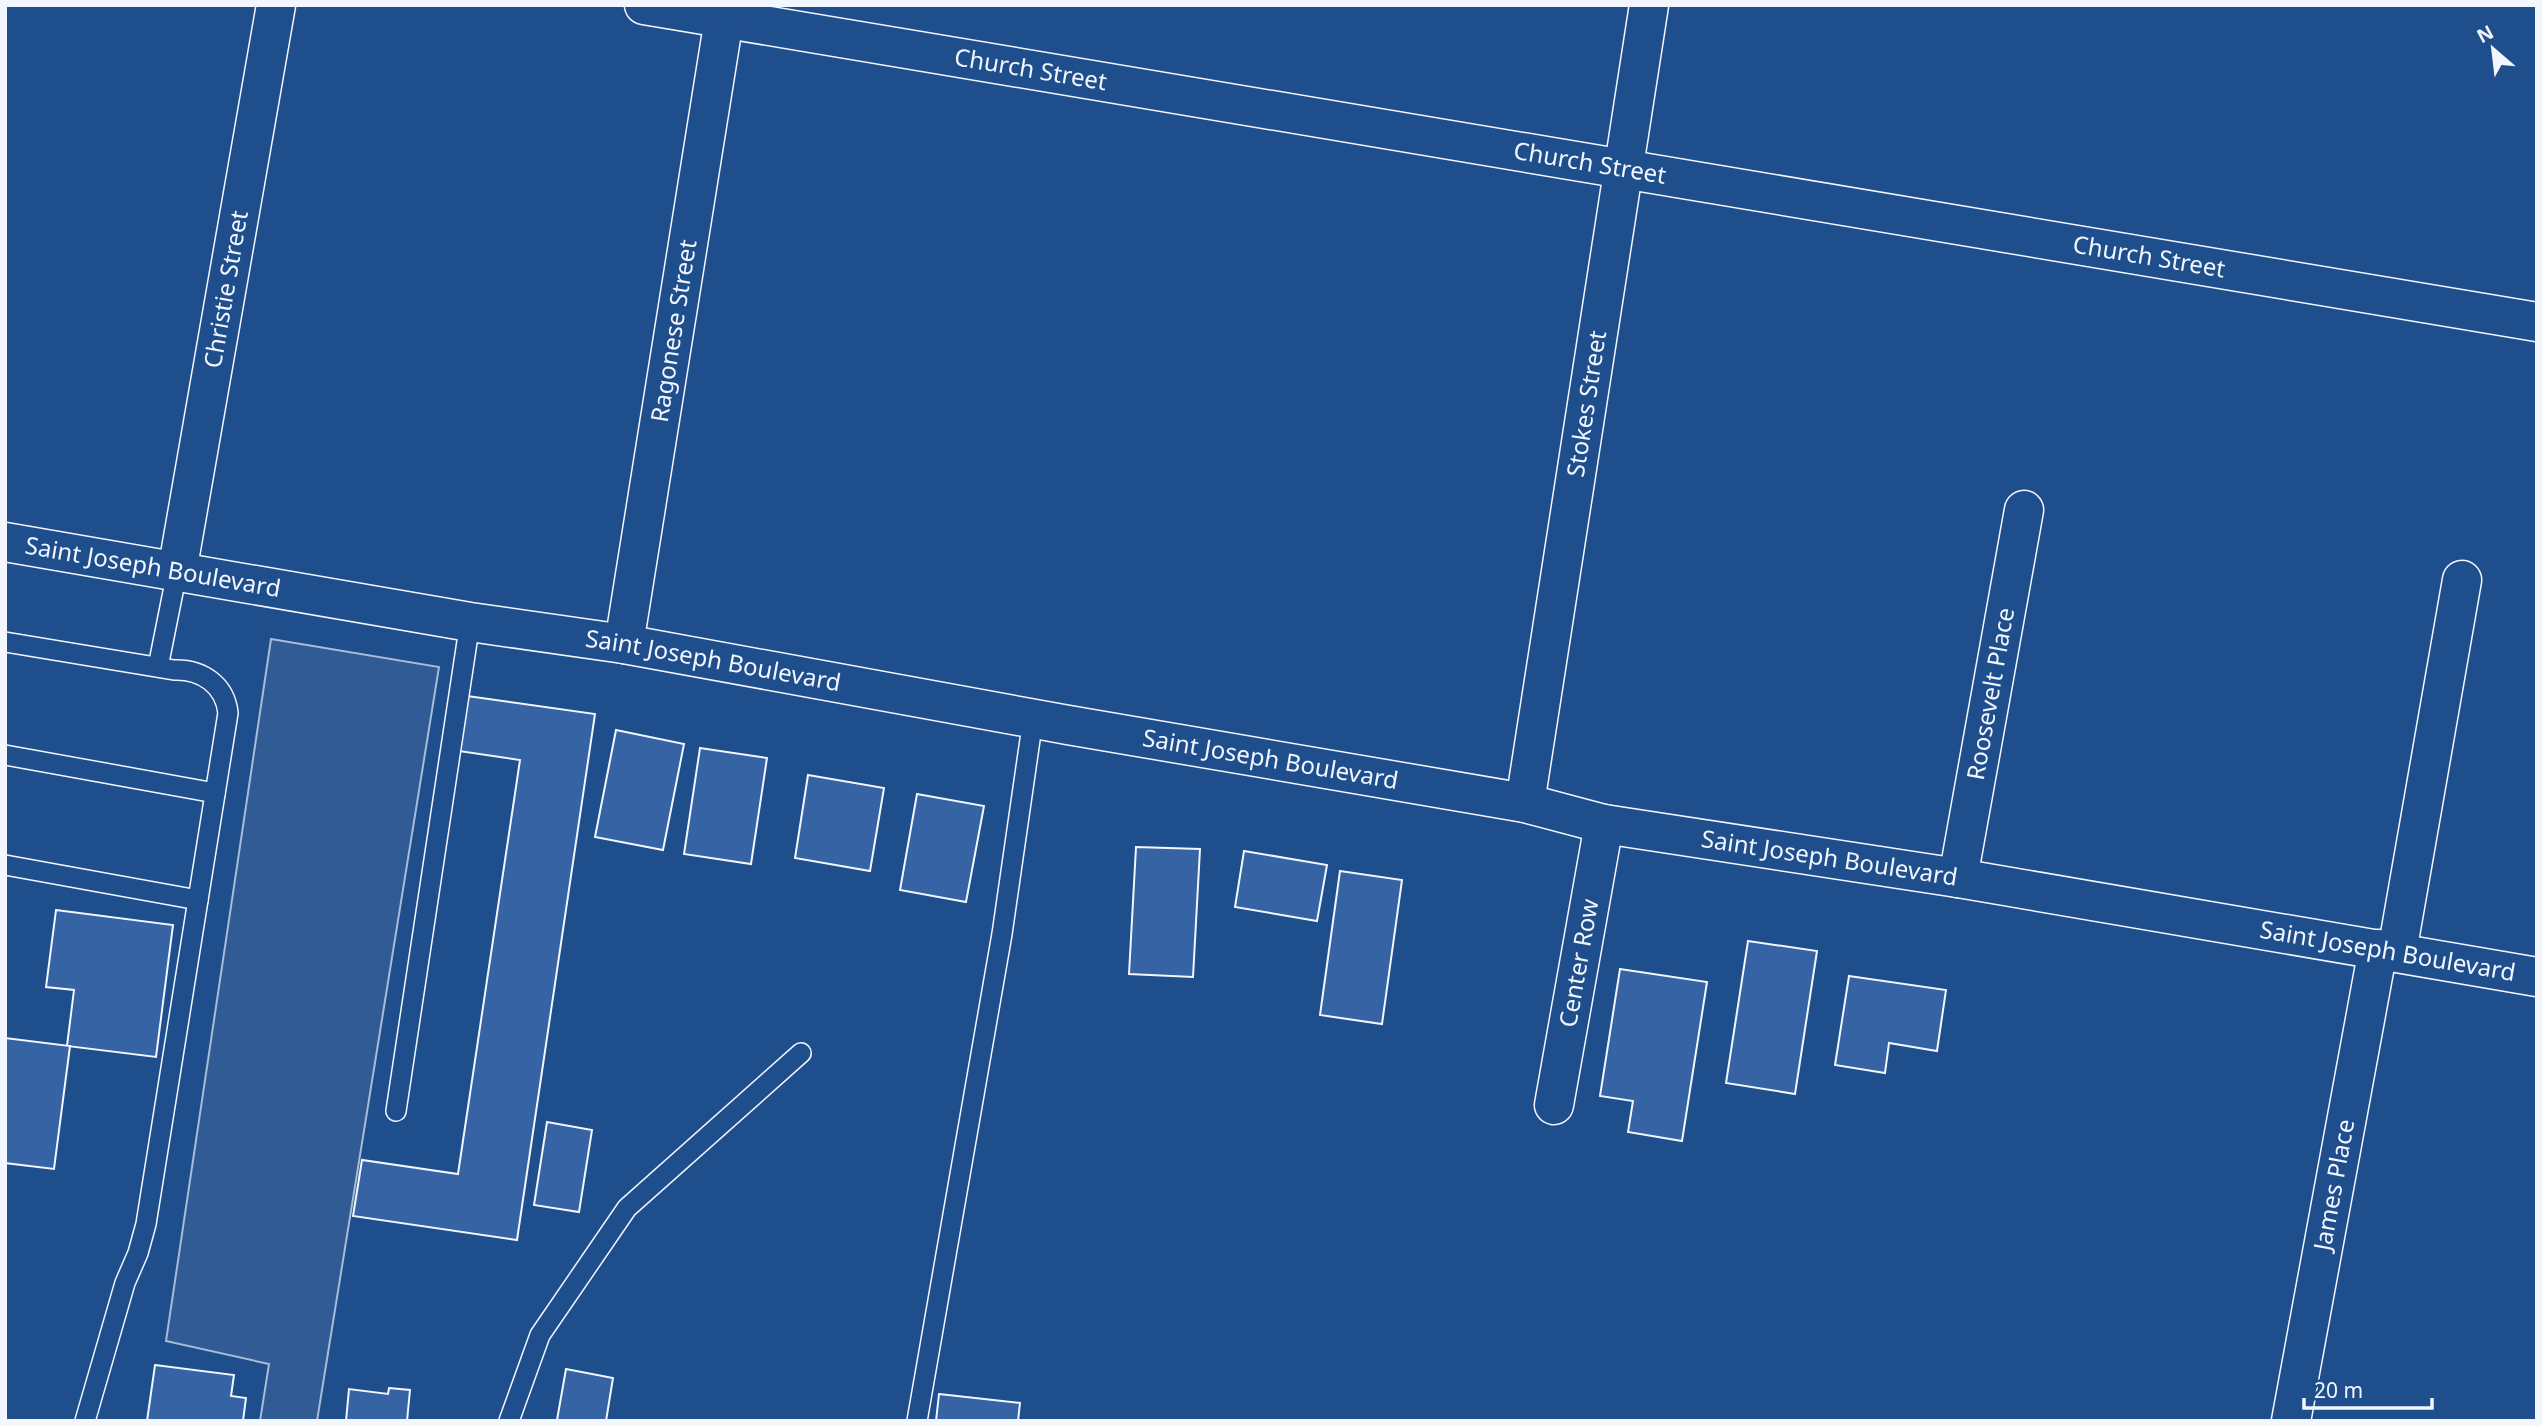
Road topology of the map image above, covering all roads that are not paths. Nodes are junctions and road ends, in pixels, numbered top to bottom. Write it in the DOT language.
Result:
graph roads {
  1 [pos="276,5"];
  2 [pos="644,5"];
  3 [pos="1649,5"];
  4 [pos="724,19"];
  5 [pos="1623,169"];
  6 [pos="2537,322"];
  7 [pos="2024,510"];
  8 [pos="5,542"];
  9 [pos="177,572"];
  10 [pos="2462,580"];
  11 [pos="470,622"];
  12 [pos="5,642"];
  13 [pos="624,644"];
  14 [pos="158,667"];
  15 [pos="1033,719"];
  16 [pos="5,755"];
  17 [pos="215,793"];
  18 [pos="1525,803"];
  19 [pos="1604,824"];
  20 [pos="5,865"];
  21 [pos="1958,878"];
  22 [pos="198,900"];
  23 [pos="2388,951"];
  24 [pos="2537,976"];
  25 [pos="801,1053"];
  26 [pos="1554,1105"];
  27 [pos="396,1111"];
  28 [pos="85,1421"];
  29 [pos="509,1421"];
  30 [pos="918,1421"];
  31 [pos="2291,1421"];
  1 -- 9 [label="street, Christie Street"];
  2 -- 4 [label="street, Church Street"];
  3 -- 5 [label="street, Stokes Street"];
  4 -- 5 [label="street, Church Street"];
  4 -- 13 [label="street, Ragonese Street"];
  5 -- 6 [label="street, Church Street"];
  5 -- 18 [label="street, Stokes Street"];
  7 -- 21 [label="street, Roosevelt Place"];
  8 -- 9 [label="street, Saint Joseph Boulevard"];
  9 -- 11 [label="street, Saint Joseph Boulevard"];
  9 -- 14 [label="lane"];
  10 -- 23 [label="street, James Place"];
  11 -- 13 [label="street, Saint Joseph Boulevard"];
  11 -- 27 [label="lane"];
  12 -- 14 [label="lane"];
  13 -- 15 [label="street, Saint Joseph Boulevard"];
  14 -- 17 [label="lane"];
  15 -- 18 [label="street, Saint Joseph Boulevard"];
  15 -- 30 [label="lane"];
  16 -- 17 [label="lane"];
  17 -- 22 [label="lane"];
  18 -- 19 [label="street, Saint Joseph Boulevard"];
  19 -- 21 [label="street, Saint Joseph Boulevard"];
  19 -- 26 [label="street, Center Row"];
  20 -- 22 [label="lane"];
  21 -- 23 [label="street, Saint Joseph Boulevard"];
  22 -- 28 [label="lane"];
  23 -- 24 [label="street, Saint Joseph Boulevard"];
  23 -- 31 [label="street, James Place"];
  25 -- 29 [label="lane"];
}
